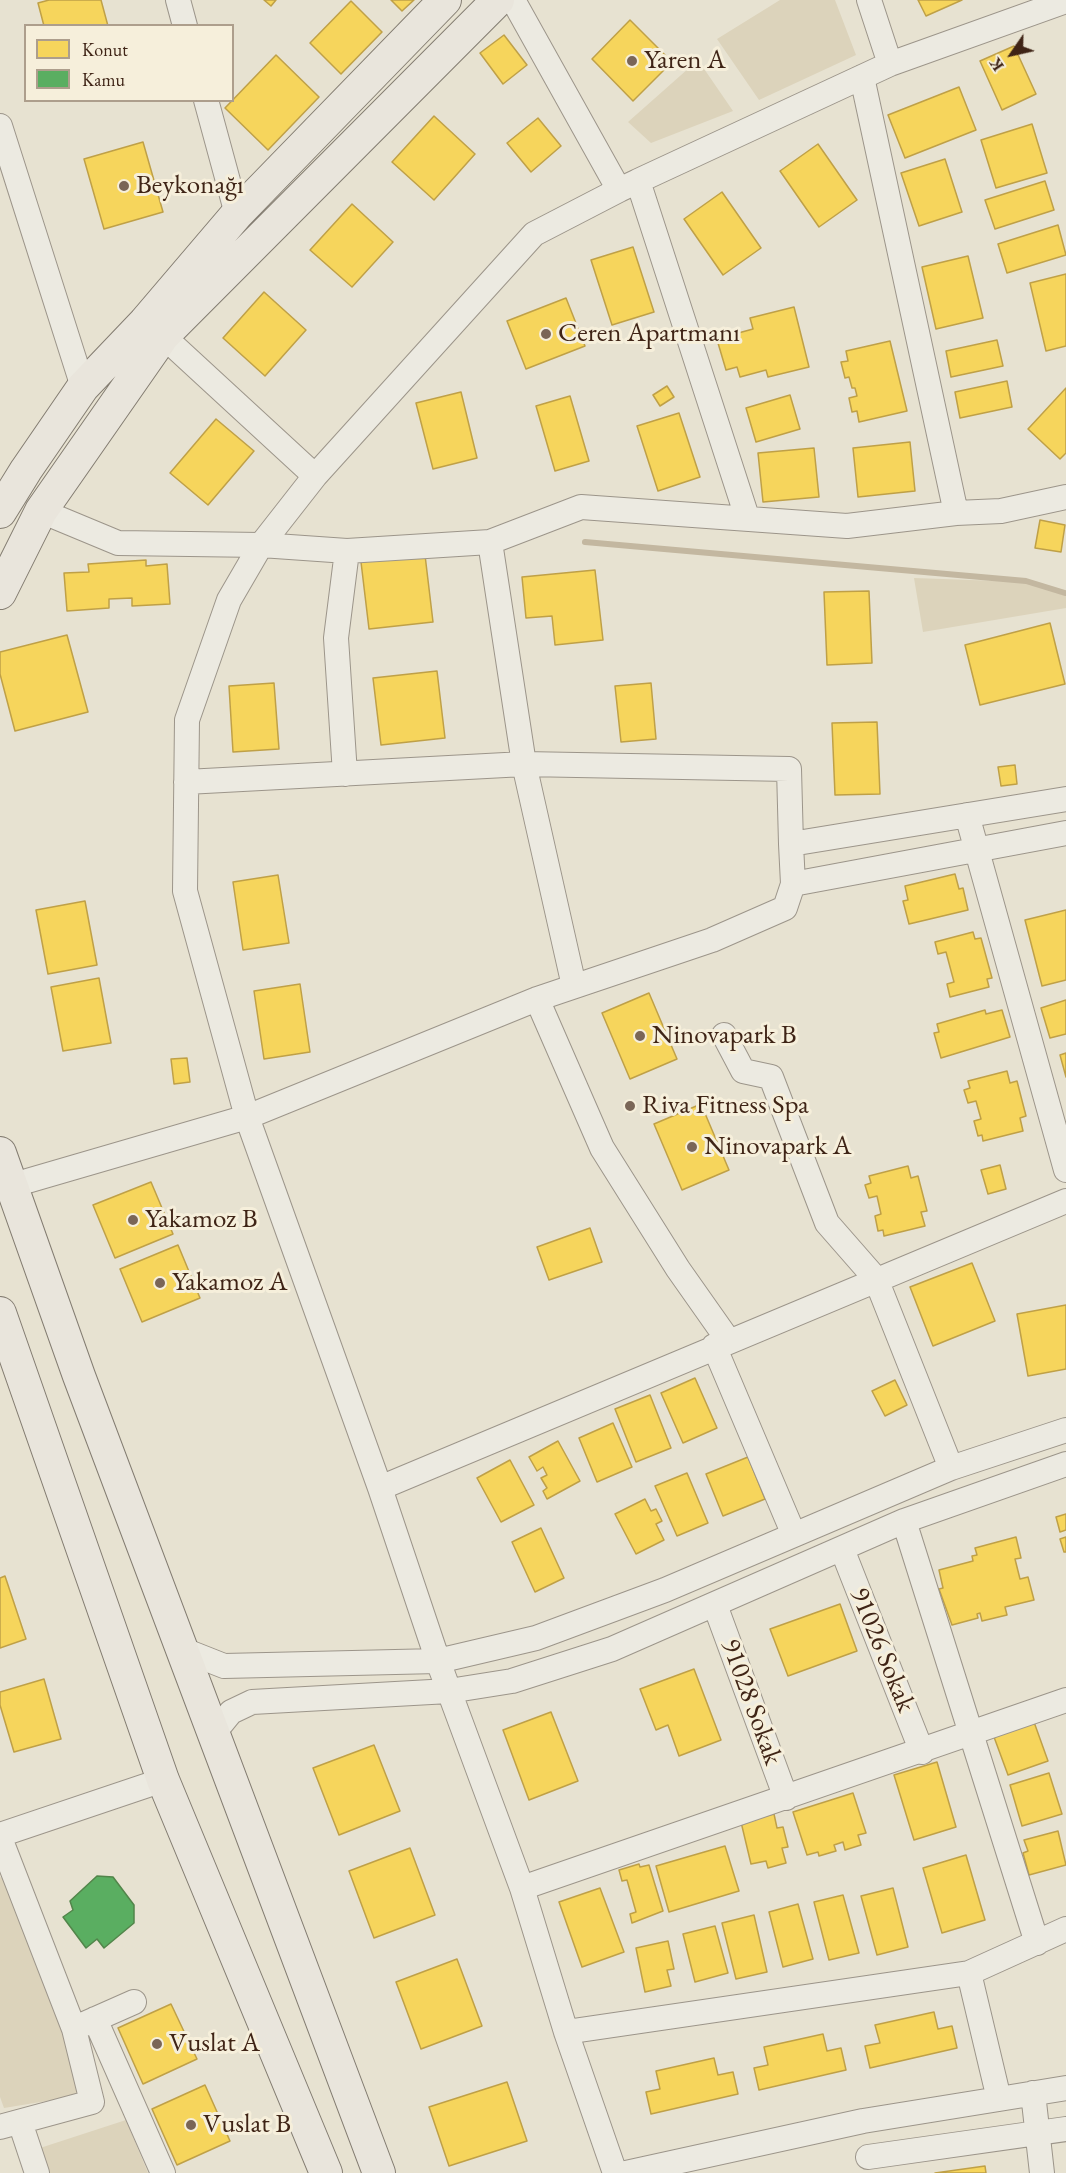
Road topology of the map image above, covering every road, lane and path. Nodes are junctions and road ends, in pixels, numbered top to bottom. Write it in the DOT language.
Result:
graph roads {
  1 [pos="178,0"];
  2 [pos="445,0"];
  3 [pos="498,0"];
  4 [pos="513,0"];
  5 [pos="869,0"];
  6 [pos="1066,1"];
  7 [pos="184,24"];
  8 [pos="890,64"];
  9 [pos="862,78"];
  10 [pos="207,102"];
  11 [pos="0,126"];
  12 [pos="629,185"];
  13 [pos="237,214"];
  14 [pos="163,336"];
  15 [pos="83,387"];
  16 [pos="315,476"];
  17 [pos="1066,497"];
  18 [pos="41,511"];
  19 [pos="1001,511"];
  20 [pos="0,512"];
  21 [pos="956,513"];
  22 [pos="747,517"];
  23 [pos="1066,517"];
  24 [pos="490,542"];
  25 [pos="261,544"];
  26 [pos="347,551"];
  27 [pos="0,593"];
  28 [pos="524,764"];
  29 [pos="345,774"];
  30 [pos="186,782"];
  31 [pos="1066,799"];
  32 [pos="967,815"];
  33 [pos="1066,833"];
  34 [pos="791,844"];
  35 [pos="976,849"];
  36 [pos="793,884"];
  37 [pos="574,986"];
  38 [pos="537,999"];
  39 [pos="724,1035"];
  40 [pos="247,1117"];
  41 [pos="0,1153"];
  42 [pos="1066,1170"];
  43 [pos="10,1186"];
  44 [pos="1066,1201"];
  45 [pos="876,1279"];
  46 [pos="0,1313"];
  47 [pos="721,1343"];
  48 [pos="1066,1430"];
  49 [pos="1066,1464"];
  50 [pos="951,1468"];
  51 [pos="380,1488"];
  52 [pos="904,1521"];
  53 [pos="794,1535"];
  54 [pos="842,1549"];
  55 [pos="715,1605"];
  56 [pos="181,1649"];
  57 [pos="438,1661"];
  58 [pos="449,1691"];
  59 [pos="1066,1700"];
  60 [pos="213,1734"];
  61 [pos="973,1734"];
  62 [pos="921,1752"];
  63 [pos="163,1780"];
  64 [pos="786,1798"];
  65 [pos="0,1836"];
  66 [pos="522,1888"];
  67 [pos="1066,1929"];
  68 [pos="1037,1943"];
  69 [pos="969,1973"];
  70 [pos="134,2002"];
  71 [pos="84,2024"];
  72 [pos="566,2032"];
  73 [pos="1066,2088"];
  74 [pos="1032,2093"];
  75 [pos="999,2099"];
  76 [pos="863,2121"];
  77 [pos="10,2125"];
  78 [pos="1066,2129"];
  79 [pos="1037,2133"];
  80 [pos="870,2165"];
  81 [pos="37,2173"];
  82 [pos="163,2173"];
  83 [pos="326,2173"];
  84 [pos="379,2173"];
  85 [pos="615,2173"];
  86 [pos="626,2173"];
  87 [pos="1042,2173"];
  1 -- 7 [label="street"];
  2 -- 13 [label="main road"];
  3 -- 14 [label="main road"];
  4 -- 12 [label="street"];
  5 -- 8 [label="street"];
  6 -- 8 [label="street"];
  8 -- 9 [label="street"];
  9 -- 12 [label="street"];
  9 -- 21 [label="street"];
  10 -- 13 [label="street"];
  11 -- 15 [label="street"];
  12 -- 16 [label="street"];
  12 -- 22 [label="street"];
  13 -- 15 [label="main road"];
  14 -- 16 [label="street"];
  14 -- 18 [label="main road"];
  15 -- 20 [label="main road"];
  16 -- 25 [label="street"];
  17 -- 19 [label="street"];
  18 -- 25 [label="street"];
  18 -- 27 [label="main road"];
  19 -- 21 [label="street"];
  19 -- 23 [label="street"];
  21 -- 22 [label="street"];
  22 -- 24 [label="street"];
  24 -- 26 [label="street"];
  24 -- 28 [label="street"];
  25 -- 26 [label="street"];
  25 -- 30 [label="street"];
  26 -- 29 [label="street"];
  28 -- 29 [label="street"];
  28 -- 34 [label="street"];
  28 -- 37 [label="street"];
  29 -- 30 [label="street"];
  30 -- 40 [label="street"];
  31 -- 32 [label="street"];
  32 -- 34 [label="street"];
  32 -- 35 [label="street"];
  33 -- 35 [label="street"];
  34 -- 36 [label="street"];
  35 -- 36 [label="street"];
  35 -- 42 [label="street"];
  36 -- 37 [label="street"];
  37 -- 38 [label="street"];
  38 -- 40 [label="street"];
  38 -- 47 [label="street"];
  39 -- 45 [label="street"];
  40 -- 43 [label="street"];
  40 -- 51 [label="street"];
  41 -- 43 [label="main road"];
  43 -- 56 [label="main road"];
  44 -- 45 [label="street"];
  45 -- 47 [label="street"];
  45 -- 50 [label="street"];
  46 -- 63 [label="main road"];
  47 -- 51 [label="street"];
  47 -- 53 [label="street"];
  48 -- 50 [label="street"];
  49 -- 52 [label="street"];
  50 -- 53 [label="street"];
  51 -- 57 [label="street"];
  52 -- 54 [label="street"];
  52 -- 61 [label="street"];
  53 -- 57 [label="street"];
  54 -- 55 [label="street"];
  54 -- 62 [label="street, 91026 Sokak"];
  55 -- 58 [label="street"];
  55 -- 64 [label="street, 91028 Sokak"];
  56 -- 57 [label="street"];
  56 -- 60 [label="main road"];
  57 -- 58 [label="street"];
  58 -- 60 [label="street"];
  58 -- 66 [label="street"];
  59 -- 61 [label="street"];
  60 -- 84 [label="main road"];
  61 -- 62 [label="street"];
  61 -- 68 [label="street"];
  62 -- 64 [label="street"];
  63 -- 65 [label="street"];
  63 -- 83 [label="main road"];
  64 -- 66 [label="street"];
  65 -- 71 [label="street"];
  66 -- 72 [label="street"];
  67 -- 68 [label="street"];
  68 -- 69 [label="street"];
  69 -- 72 [label="street"];
  69 -- 75 [label="street"];
  70 -- 71 [label="street"];
  71 -- 77 [label="street"];
  71 -- 82 [label="street"];
  72 -- 85 [label="street"];
  73 -- 74 [label="street"];
  74 -- 75 [label="street"];
  74 -- 79 [label="street"];
  75 -- 76 [label="street"];
  76 -- 80 [label="street"];
  76 -- 86 [label="street"];
  77 -- 81 [label="street"];
  78 -- 79 [label="street"];
  79 -- 80 [label="street"];
  79 -- 87 [label="street"];
}
